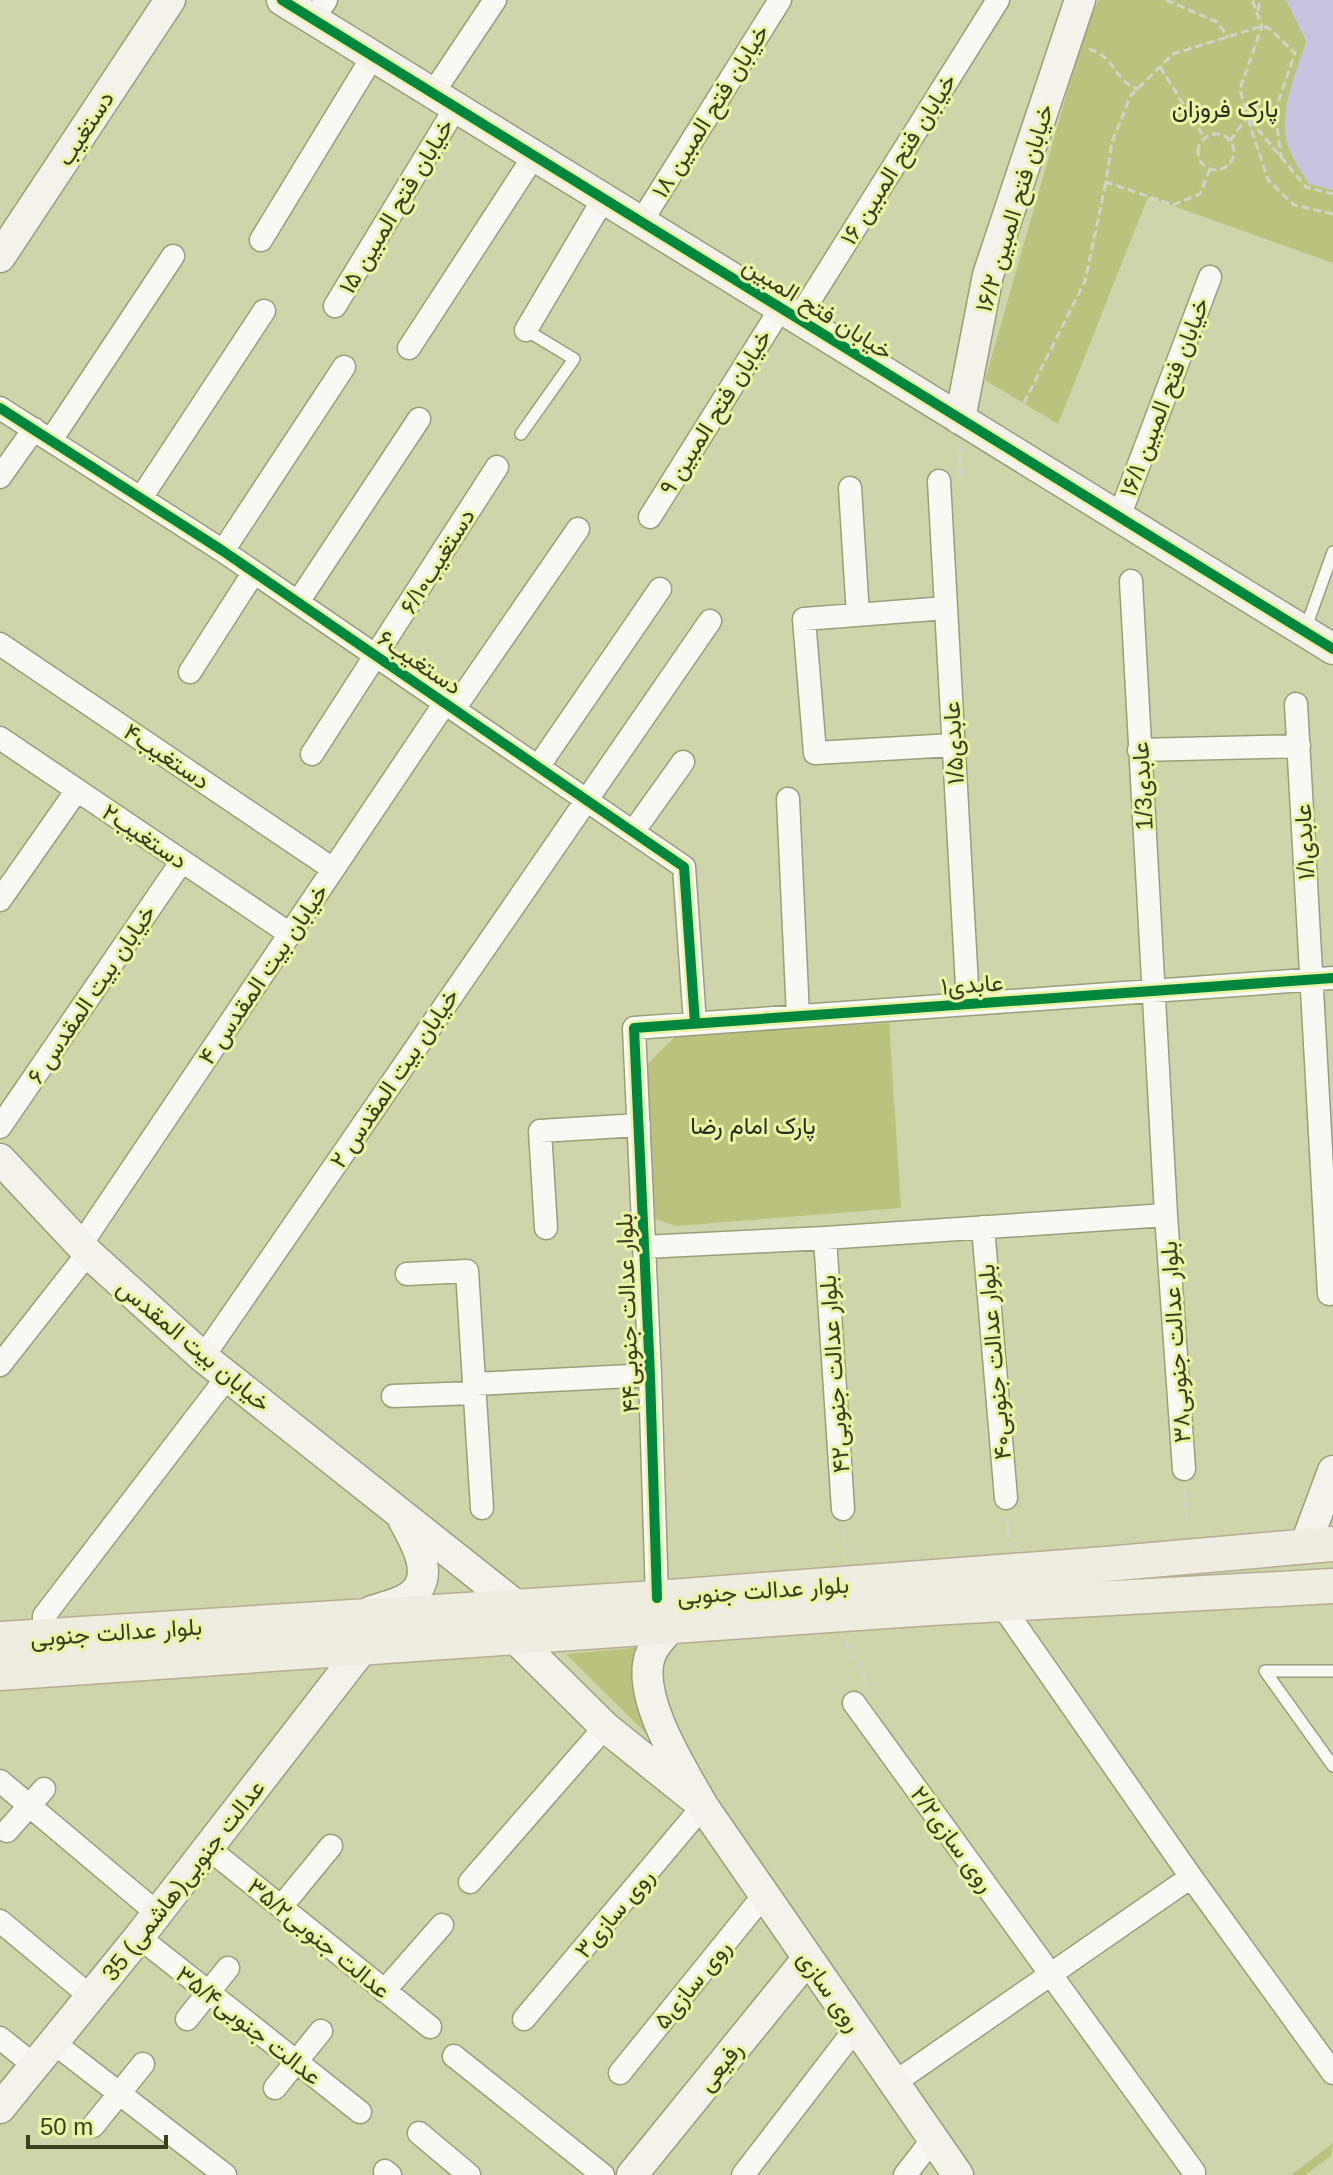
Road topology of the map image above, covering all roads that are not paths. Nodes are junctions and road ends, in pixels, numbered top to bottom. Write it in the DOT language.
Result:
graph roads {
  1 [pos="170,0"];
  2 [pos="282,0"];
  3 [pos="495,0"];
  4 [pos="780,0"];
  5 [pos="998,0"];
  6 [pos="1080,0"];
  7 [pos="320,10"];
  8 [pos="373,56"];
  9 [pos="444,100"];
  10 [pos="534,156"];
  11 [pos="604,198"];
  12 [pos="641,222"];
  13 [pos="261,240"];
  14 [pos="173,256"];
  15 [pos="0,257"];
  16 [pos="1210,277"];
  17 [pos="335,306"];
  18 [pos="264,311"];
  19 [pos="789,313"];
  20 [pos="526,330"];
  21 [pos="409,348"];
  22 [pos="344,367"];
  23 [pos="0,408"];
  24 [pos="419,419"];
  25 [pos="960,419"];
  26 [pos="42,434"];
  27 [pos="521,434"];
  28 [pos="497,467"];
  29 [pos="0,477"];
  30 [pos="939,481"];
  31 [pos="850,488"];
  32 [pos="141,498"];
  33 [pos="650,517"];
  34 [pos="1119,517"];
  35 [pos="578,529"];
  36 [pos="223,551"];
  37 [pos="1333,552"];
  38 [pos="254,572"];
  39 [pos="1131,581"];
  40 [pos="660,589"];
  41 [pos="298,602"];
  42 [pos="946,608"];
  43 [pos="858,615"];
  44 [pos="710,621"];
  45 [pos="1305,632"];
  46 [pos="0,644"];
  47 [pos="1333,649"];
  48 [pos="377,656"];
  49 [pos="190,672"];
  50 [pos="1296,704"];
  51 [pos="449,706"];
  52 [pos="0,738"];
  53 [pos="953,745"];
  54 [pos="1299,746"];
  55 [pos="1139,750"];
  56 [pos="312,754"];
  57 [pos="683,762"];
  58 [pos="538,767"];
  59 [pos="77,790"];
  60 [pos="585,799"];
  61 [pos="788,799"];
  62 [pos="633,832"];
  63 [pos="182,861"];
  64 [pos="333,869"];
  65 [pos="0,900"];
  66 [pos="290,934"];
  67 [pos="1322,979"];
  68 [pos="1154,991"];
  69 [pos="968,1004"];
  70 [pos="798,1016"];
  71 [pos="695,1023"];
  72 [pos="634,1028"];
  73 [pos="639,1125"];
  74 [pos="0,1127"];
  75 [pos="0,1159"];
  76 [pos="1166,1215"];
  77 [pos="983,1227"];
  78 [pos="546,1228"];
  79 [pos="825,1238"];
  80 [pos="644,1247"];
  81 [pos="84,1249"];
  82 [pos="407,1274"];
  83 [pos="1329,1294"];
  84 [pos="203,1357"];
  85 [pos="0,1365"];
  86 [pos="650,1375"];
  87 [pos="228,1376"];
  88 [pos="474,1389"];
  89 [pos="393,1396"];
  90 [pos="1184,1469"];
  91 [pos="1333,1471"];
  92 [pos="1006,1498"];
  93 [pos="482,1508"];
  94 [pos="843,1509"];
  95 [pos="401,1516"];
  96 [pos="1319,1545"];
  97 [pos="1333,1586"];
  98 [pos="863,1592"];
  99 [pos="1001,1604"];
  100 [pos="665,1612"];
  101 [pos="362,1614"];
  102 [pos="516,1622"];
  103 [pos="44,1637"];
  104 [pos="0,1639"];
  105 [pos="238,1640"];
  106 [pos="362,1649"];
  107 [pos="1333,1671"];
  108 [pos="0,1673"];
  109 [pos="854,1703"];
  110 [pos="605,1727"];
  111 [pos="1333,1766"];
  112 [pos="0,1781"];
  113 [pos="44,1789"];
  114 [pos="703,1806"];
  115 [pos="30,1807"];
  116 [pos="7,1831"];
  117 [pos="331,1846"];
  118 [pos="208,1848"];
  119 [pos="1191,1877"];
  120 [pos="470,1882"];
  121 [pos="764,1895"];
  122 [pos="281,1907"];
  123 [pos="157,1913"];
  124 [pos="0,1921"];
  125 [pos="442,1925"];
  126 [pos="139,1937"];
  127 [pos="808,1958"];
  128 [pos="228,1968"];
  129 [pos="1052,1975"];
  130 [pos="384,1991"];
  131 [pos="209,1993"];
  132 [pos="91,1997"];
  133 [pos="187,2019"];
  134 [pos="524,2019"];
  135 [pos="430,2027"];
  136 [pos="856,2028"];
  137 [pos="321,2031"];
  138 [pos="0,2038"];
  139 [pos="54,2043"];
  140 [pos="454,2056"];
  141 [pos="296,2062"];
  142 [pos="143,2064"];
  143 [pos="35,2066"];
  144 [pos="620,2073"];
  145 [pos="1333,2073"];
  146 [pos="894,2083"];
  147 [pos="275,2088"];
  148 [pos="121,2092"];
  149 [pos="0,2108"];
  150 [pos="360,2112"];
  151 [pos="93,2126"];
  152 [pos="419,2133"];
  153 [pos="933,2139"];
  154 [pos="228,2171"];
  155 [pos="1194,2172"];
  156 [pos="469,2175"];
  157 [pos="603,2175"];
  158 [pos="632,2175"];
  159 [pos="743,2175"];
  160 [pos="905,2175"];
  161 [pos="958,2175"];
  1 -- 15 [label="street, دستغیب"];
  2 -- 7 [label="street, خیابان فتح المبین"];
  3 -- 9 [label="street, خیابان فتح المبین ۱۵"];
  4 -- 12 [label="street, خیابان فتح المبین ۱۸"];
  5 -- 19 [label="street, خیابان فتح المبین ۱۶"];
  6 -- 25 [label="street, خیابان فتح المبین ۱۶/۲"];
  7 -- 8 [label="street, خیابان فتح المبین"];
  8 -- 9 [label="street, خیابان فتح المبین"];
  8 -- 13 [label="street"];
  9 -- 10 [label="street, خیابان فتح المبین"];
  9 -- 17 [label="street, خیابان فتح المبین ۱۵"];
  10 -- 11 [label="street, خیابان فتح المبین"];
  10 -- 21 [label="street"];
  11 -- 12 [label="street, خیابان فتح المبین"];
  11 -- 20 [label="street"];
  12 -- 19 [label="street, خیابان فتح المبین"];
  14 -- 26 [label="street"];
  16 -- 34 [label="street, خیابان فتح المبین ۱۶/۱"];
  18 -- 32 [label="street"];
  19 -- 25 [label="street, خیابان فتح المبین"];
  19 -- 33 [label="street, خیابان فتح المبین ۹"];
  20 -- 27 [label="lane"];
  22 -- 36 [label="street"];
  23 -- 26 [label="street, دستغیب۶"];
  24 -- 41 [label="street"];
  25 -- 34 [label="street, خیابان فتح المبین"];
  26 -- 29 [label="street"];
  26 -- 32 [label="street, دستغیب۶"];
  28 -- 48 [label="street, دستغیب۶/۱۰"];
  30 -- 42 [label="street, عابدی۱/۵"];
  31 -- 43 [label="street"];
  32 -- 36 [label="street, دستغیب۶"];
  34 -- 45 [label="street, خیابان فتح المبین"];
  35 -- 51 [label="street, خیابان بیت المقدس ۴"];
  36 -- 38 [label="street, دستغیب۶"];
  37 -- 45 [label="lane"];
  38 -- 41 [label="street, دستغیب۶"];
  38 -- 49 [label="street"];
  39 -- 55 [label="street, عابدی1/3"];
  40 -- 58 [label="street"];
  41 -- 48 [label="street, دستغیب۶"];
  42 -- 43 [label="street"];
  42 -- 53 [label="street, عابدی۱/۵"];
  43 -- 53 [label="street"];
  44 -- 60 [label="street, خیابان بیت المقدس ۲"];
  45 -- 47 [label="street, خیابان فتح المبین"];
  46 -- 64 [label="street, دستغیب۴"];
  48 -- 51 [label="street, دستغیب۶"];
  48 -- 56 [label="street, دستغیب۶/۱۰"];
  50 -- 54 [label="street, عابدی۱/۱"];
  51 -- 58 [label="street, دستغیب۶"];
  51 -- 64 [label="street, خیابان بیت المقدس ۴"];
  52 -- 59 [label="street, ۲دستغیب"];
  53 -- 69 [label="street, عابدی۱/۵"];
  54 -- 55 [label="street"];
  54 -- 67 [label="street, عابدی۱/۱"];
  55 -- 68 [label="street, عابدی1/3"];
  57 -- 62 [label="street"];
  58 -- 60 [label="street, دستغیب۶"];
  59 -- 63 [label="street, ۲دستغیب"];
  59 -- 65 [label="street"];
  60 -- 62 [label="street, دستغیب۶"];
  60 -- 84 [label="street, خیابان بیت المقدس ۲"];
  61 -- 70 [label="street"];
  62 -- 71 [label="street, دستغیب۶"];
  63 -- 66 [label="street, ۲دستغیب"];
  63 -- 74 [label="street, خیابان بیت المقدس ۶"];
  64 -- 66 [label="street, خیابان بیت المقدس ۴"];
  66 -- 81 [label="street, خیابان بیت المقدس ۴"];
  67 -- 68 [label="street, ۱عابدی"];
  67 -- 83 [label="street, عابدی۱/۱"];
  68 -- 69 [label="street, ۱عابدی"];
  68 -- 76 [label="street, عابدی1/3"];
  69 -- 70 [label="street, ۱عابدی"];
  70 -- 71 [label="street, ۱عابدی"];
  71 -- 72 [label="street, ۱عابدی"];
  72 -- 73 [label="street, بلوار عدالت جنوبی۴۴"];
  73 -- 78 [label="street"];
  73 -- 80 [label="street, بلوار عدالت جنوبی۴۴"];
  75 -- 81 [label="street, خیابان بیت المقدس"];
  76 -- 77 [label="street"];
  76 -- 90 [label="street, بلوار عدالت جنوبی۳۸"];
  77 -- 79 [label="street"];
  77 -- 92 [label="street, بلوار عدالت جنوبی۴۰"];
  79 -- 80 [label="street"];
  79 -- 94 [label="street, بلوار عدالت جنوبی۴۲"];
  80 -- 86 [label="street, بلوار عدالت جنوبی۴۴"];
  81 -- 84 [label="street, خیابان بیت المقدس"];
  81 -- 85 [label="street, خیابان بیت المقدس ۴"];
  82 -- 88 [label="street"];
  84 -- 87 [label="street, خیابان بیت المقدس"];
  86 -- 88 [label="street"];
  86 -- 100 [label="street, بلوار عدالت جنوبی۴۴"];
  87 -- 95 [label="street, خیابان بیت المقدس"];
  87 -- 103 [label="street"];
  88 -- 89 [label="street"];
  88 -- 93 [label="street"];
  91 -- 96 [label="street"];
  95 -- 101 [label="street"];
  95 -- 102 [label="street, خیابان بیت المقدس"];
  96 -- 98 [label="main road, بلوار عدالت جنوبی"];
  97 -- 99 [label="main road, بلوار عدالت جنوبی"];
  98 -- 99 [label="main road, بلوار عدالت جنوبی"];
  98 -- 100 [label="main road, بلوار عدالت جنوبی"];
  98 -- 100 [label="main road, بلوار عدالت جنوبی"];
  99 -- 119 [label="street"];
  100 -- 102 [label="main road, بلوار عدالت جنوبی"];
  100 -- 114 [label="street"];
  101 -- 102 [label="main road, بلوار عدالت جنوبی"];
  101 -- 105 [label="main road, بلوار عدالت جنوبی"];
  102 -- 106 [label="main road, بلوار عدالت جنوبی"];
  102 -- 110 [label="street, خیابان بیت المقدس"];
  103 -- 104 [label="main road, بلوار عدالت جنوبی"];
  103 -- 105 [label="main road, بلوار عدالت جنوبی"];
  105 -- 106 [label="main road, بلوار عدالت جنوبی"];
  105 -- 108 [label="main road, بلوار عدالت جنوبی"];
  106 -- 118 [label="street, 35 عدالت جنوبی(هاشمی)"];
  107 -- 111 [label="lane"];
  109 -- 129 [label="street, روی سازی۲/۲"];
  110 -- 114 [label="street, خیابان بیت المقدس"];
  110 -- 120 [label="street"];
  112 -- 115 [label="street"];
  113 -- 115 [label="street"];
  114 -- 121 [label="street, روی سازی"];
  114 -- 134 [label="street, روی سازی۳"];
  115 -- 116 [label="street"];
  115 -- 123 [label="street"];
  117 -- 122 [label="street"];
  118 -- 122 [label="street, عدالت جنوبی۳۵/۲"];
  118 -- 123 [label="street, 35 عدالت جنوبی(هاشمی)"];
  119 -- 129 [label="street"];
  119 -- 145 [label="street"];
  121 -- 127 [label="street, روی سازی"];
  121 -- 144 [label="street, روی سازی۵"];
  122 -- 130 [label="street, عدالت جنوبی۳۵/۲"];
  123 -- 126 [label="street, 35 عدالت جنوبی(هاشمی)"];
  124 -- 132 [label="street"];
  125 -- 130 [label="street"];
  126 -- 131 [label="street, عدالت جنوبی۳۵/۴"];
  126 -- 132 [label="street, 35 عدالت جنوبی(هاشمی)"];
  127 -- 136 [label="street, روی سازی"];
  127 -- 158 [label="street, رفیعی"];
  128 -- 131 [label="street"];
  129 -- 146 [label="street"];
  129 -- 155 [label="street, روی سازی۲/۲"];
  130 -- 135 [label="street, عدالت جنوبی۳۵/۲"];
  131 -- 133 [label="street"];
  131 -- 141 [label="street, عدالت جنوبی۳۵/۴"];
  132 -- 139 [label="street, 35 عدالت جنوبی(هاشمی)"];
  136 -- 146 [label="street, روی سازی"];
  136 -- 159 [label="street"];
  137 -- 141 [label="street"];
  138 -- 143 [label="street"];
  139 -- 143 [label="street, 35 عدالت جنوبی(هاشمی)"];
  139 -- 148 [label="street"];
  140 -- 157 [label="street"];
  141 -- 147 [label="street"];
  141 -- 150 [label="street, عدالت جنوبی۳۵/۴"];
  142 -- 148 [label="street"];
  143 -- 149 [label="street, 35 عدالت جنوبی(هاشمی)"];
  146 -- 153 [label="street, روی سازی"];
  148 -- 151 [label="street"];
  148 -- 154 [label="street"];
  152 -- 156 [label="street"];
  153 -- 160 [label="street"];
  153 -- 161 [label="street, روی سازی"];
}
